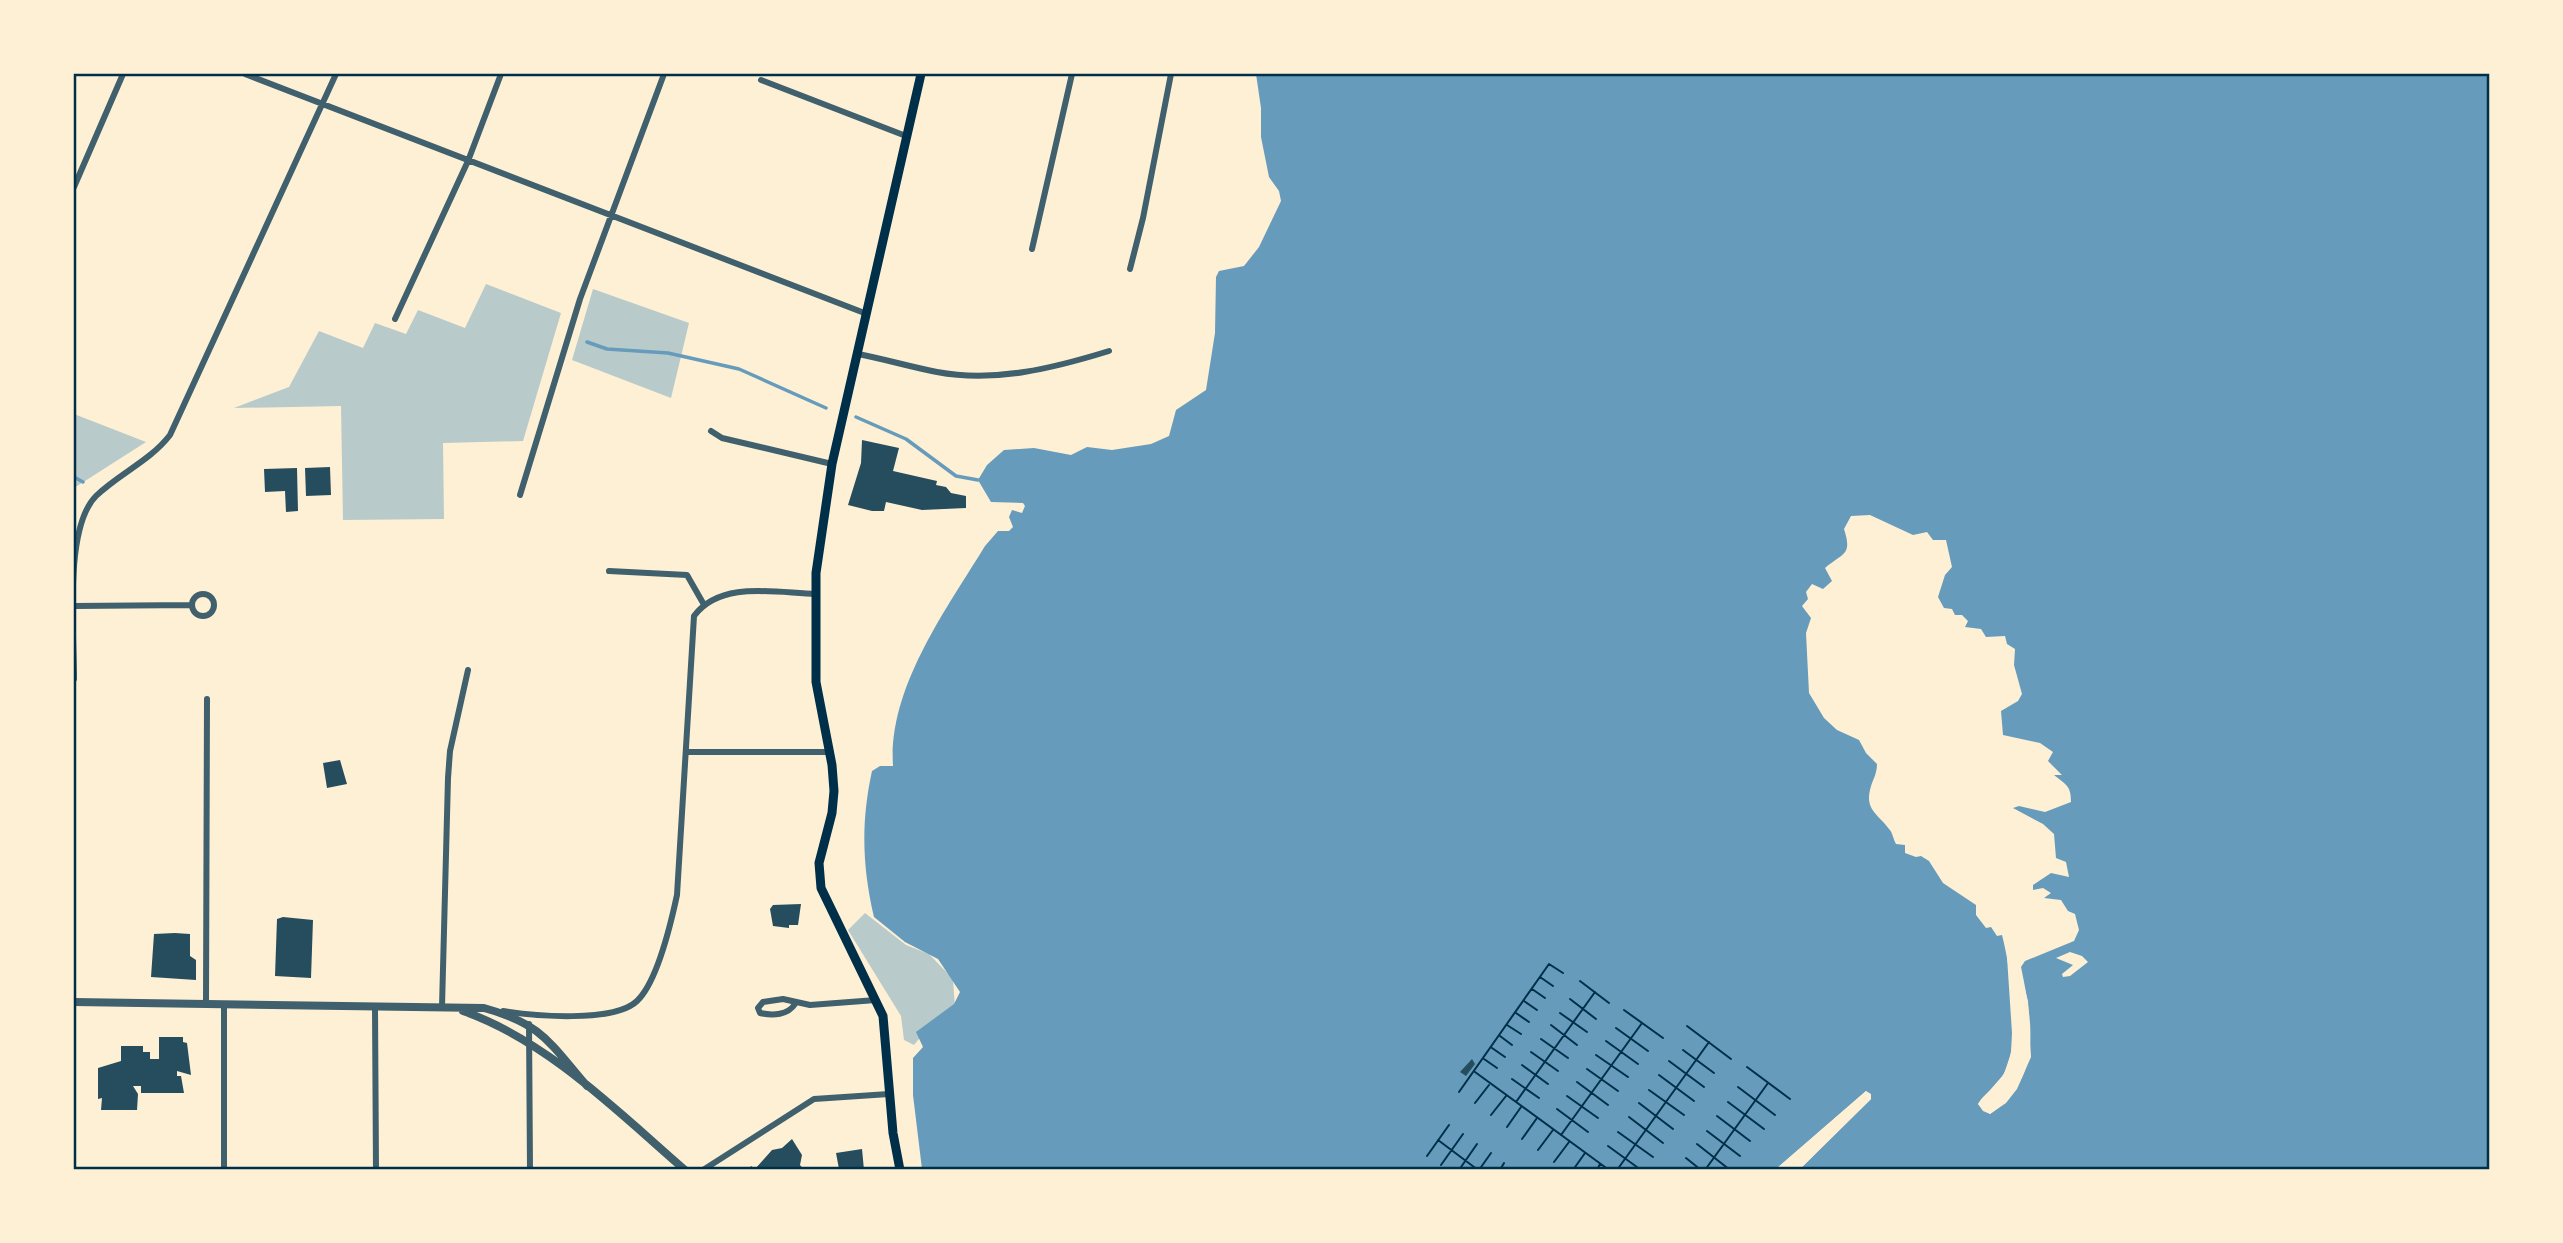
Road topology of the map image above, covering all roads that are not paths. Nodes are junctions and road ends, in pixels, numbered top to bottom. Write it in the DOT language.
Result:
graph roads {
  1 [pos="123,74"];
  2 [pos="245,74"];
  3 [pos="336,74"];
  4 [pos="502,74"];
  5 [pos="664,74"];
  6 [pos="921,74"];
  7 [pos="1072,74"];
  8 [pos="1171,74"];
  9 [pos="761,80"];
  10 [pos="323,103"];
  11 [pos="906,136"];
  12 [pos="468,161"];
  13 [pos="74,187"];
  14 [pos="610,213"];
  15 [pos="1032,249"];
  16 [pos="1130,269"];
  17 [pos="867,314"];
  18 [pos="396,319"];
  19 [pos="1109,351"];
  20 [pos="858,354"];
  21 [pos="711,431"];
  22 [pos="832,464"];
  23 [pos="520,495"];
  24 [pos="609,571"];
  25 [pos="816,594"];
  26 [pos="703,603"];
  27 [pos="192,605"];
  28 [pos="74,606"];
  29 [pos="468,670"];
  30 [pos="74,679"];
  31 [pos="208,699"];
  32 [pos="688,752"];
  33 [pos="830,752"];
  34 [pos="876,1000"];
  35 [pos="74,1002"];
  36 [pos="206,1002"];
  37 [pos="224,1004"];
  38 [pos="795,1004"];
  39 [pos="374,1007"];
  40 [pos="442,1007"];
  41 [pos="453,1008"];
  42 [pos="529,1020"];
  43 [pos="529,1045"];
  44 [pos="587,1086"];
  45 [pos="889,1094"];
  46 [pos="224,1170"];
  47 [pos="376,1170"];
  48 [pos="530,1170"];
  49 [pos="685,1170"];
  50 [pos="703,1170"];
  51 [pos="900,1170"];
  1 -- 13 [label="street"];
  2 -- 10 [label="street"];
  3 -- 10 [label="street"];
  4 -- 12 [label="street"];
  5 -- 14 [label="street"];
  6 -- 11 [label="main road"];
  7 -- 15 [label="street"];
  8 -- 16 [label="street"];
  9 -- 11 [label="street"];
  10 -- 12 [label="street"];
  10 -- 28 [label="street"];
  11 -- 17 [label="main road"];
  12 -- 14 [label="street"];
  12 -- 18 [label="street"];
  14 -- 17 [label="street"];
  14 -- 23 [label="street"];
  17 -- 20 [label="main road"];
  19 -- 20 [label="street"];
  20 -- 22 [label="main road"];
  21 -- 22 [label="street"];
  22 -- 25 [label="main road"];
  24 -- 26 [label="street"];
  25 -- 26 [label="street"];
  25 -- 33 [label="main road"];
  26 -- 32 [label="street"];
  27 -- 28 [label="street"];
  28 -- 30 [label="street"];
  29 -- 40 [label="street"];
  31 -- 36 [label="street"];
  32 -- 33 [label="street"];
  32 -- 42 [label="street"];
  33 -- 34 [label="main road"];
  34 -- 38 [label="street"];
  34 -- 45 [label="main road"];
  35 -- 36 [label="street"];
  36 -- 37 [label="street"];
  37 -- 39 [label="street"];
  37 -- 46 [label="street"];
  38 -- 38 [label="street"];
  39 -- 40 [label="street"];
  39 -- 47 [label="street"];
  40 -- 41 [label="street"];
  41 -- 42 [label="street"];
  41 -- 43 [label="street"];
  42 -- 43 [label="street"];
  42 -- 44 [label="street"];
  43 -- 44 [label="street"];
  43 -- 48 [label="street"];
  44 -- 49 [label="street"];
  45 -- 50 [label="street"];
  45 -- 51 [label="main road"];
}
